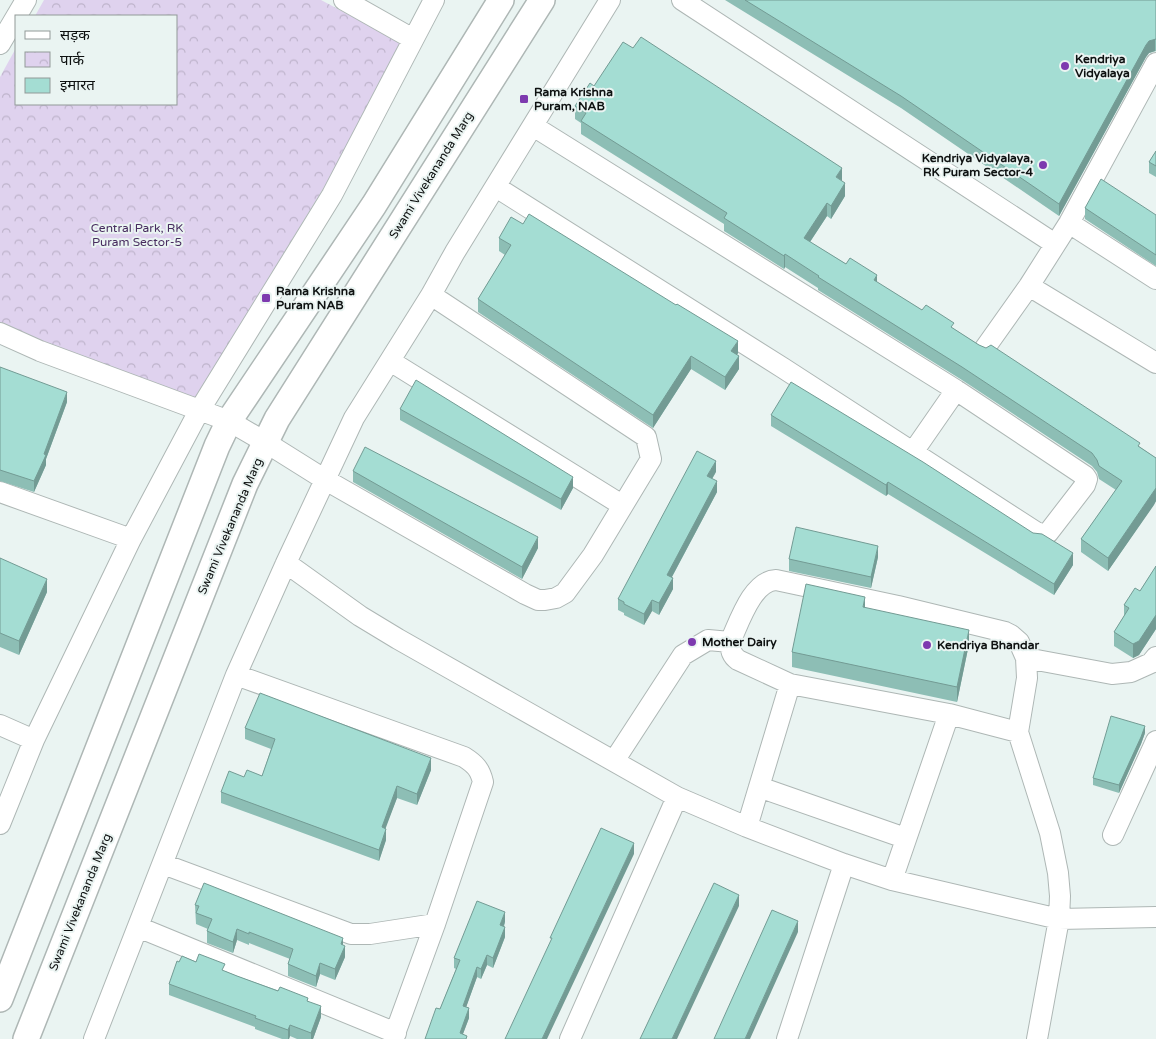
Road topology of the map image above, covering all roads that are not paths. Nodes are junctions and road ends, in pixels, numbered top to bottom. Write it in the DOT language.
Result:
graph roads {
  1 [pos="26,0"];
  2 [pos="344,0"];
  3 [pos="434,0"];
  4 [pos="501,0"];
  5 [pos="542,0"];
  6 [pos="610,0"];
  7 [pos="682,0"];
  8 [pos="17,15"];
  9 [pos="15,19"];
  10 [pos="413,39"];
  11 [pos="0,44"];
  12 [pos="1156,63"];
  13 [pos="533,126"];
  14 [pos="496,186"];
  15 [pos="1069,223"];
  16 [pos="1055,244"];
  17 [pos="1156,279"];
  18 [pos="1029,286"];
  19 [pos="431,295"];
  20 [pos="0,333"];
  21 [pos="985,348"];
  22 [pos="390,361"];
  23 [pos="1156,363"];
  24 [pos="956,390"];
  25 [pos="199,411"];
  26 [pos="229,421"];
  27 [pos="265,442"];
  28 [pos="913,452"];
  29 [pos="324,480"];
  30 [pos="0,492"];
  31 [pos="622,505"];
  32 [pos="131,539"];
  33 [pos="286,563"];
  34 [pos="730,642"];
  35 [pos="1156,657"];
  36 [pos="1026,658"];
  37 [pos="236,676"];
  38 [pos="790,684"];
  39 [pos="949,714"];
  40 [pos="0,725"];
  41 [pos="1018,732"];
  42 [pos="34,740"];
  43 [pos="1156,741"];
  44 [pos="614,761"];
  45 [pos="759,787"];
  46 [pos="677,797"];
  47 [pos="0,824"];
  48 [pos="747,827"];
  49 [pos="1113,835"];
  50 [pos="906,838"];
  51 [pos="163,864"];
  52 [pos="844,864"];
  53 [pos="892,880"];
  54 [pos="1156,918"];
  55 [pos="1059,919"];
  56 [pos="435,924"];
  57 [pos="138,927"];
  58 [pos="0,999"];
  59 [pos="394,1036"];
  60 [pos="26,1039"];
  61 [pos="94,1039"];
  62 [pos="570,1039"];
  63 [pos="787,1039"];
  64 [pos="1036,1039"];
  1 -- 8 [label="street"];
  2 -- 10 [label="street"];
  3 -- 10 [label="street"];
  4 -- 26 [label="street"];
  5 -- 27 [label="street, Swami Vivekananda Marg"];
  6 -- 13 [label="street"];
  7 -- 16 [label="street"];
  9 -- 11 [label="street"];
  10 -- 25 [label="street"];
  12 -- 15 [label="street"];
  13 -- 14 [label="street"];
  13 -- 24 [label="street"];
  14 -- 19 [label="street"];
  14 -- 28 [label="street"];
  15 -- 16 [label="street"];
  15 -- 17 [label="street"];
  16 -- 18 [label="street"];
  18 -- 21 [label="street"];
  18 -- 23 [label="street"];
  19 -- 22 [label="street"];
  19 -- 31 [label="street"];
  20 -- 25 [label="street"];
  22 -- 29 [label="street"];
  22 -- 31 [label="street"];
  24 -- 28 [label="street"];
  24 -- 28 [label="street"];
  25 -- 26 [label="street"];
  25 -- 32 [label="street"];
  26 -- 27 [label="street"];
  26 -- 58 [label="street"];
  27 -- 29 [label="street"];
  27 -- 60 [label="street, Swami Vivekananda Marg"];
  29 -- 31 [label="street"];
  29 -- 33 [label="street"];
  30 -- 32 [label="street"];
  32 -- 42 [label="street"];
  33 -- 37 [label="street"];
  33 -- 44 [label="street"];
  34 -- 36 [label="street"];
  34 -- 38 [label="street"];
  34 -- 44 [label="street"];
  35 -- 36 [label="street"];
  36 -- 41 [label="street"];
  37 -- 51 [label="street"];
  37 -- 56 [label="street"];
  38 -- 39 [label="street"];
  38 -- 45 [label="street"];
  39 -- 41 [label="street"];
  39 -- 50 [label="street"];
  40 -- 42 [label="street"];
  41 -- 55 [label="street"];
  42 -- 47 [label="street"];
  43 -- 49 [label="street"];
  44 -- 46 [label="street"];
  45 -- 48 [label="street"];
  45 -- 50 [label="street"];
  46 -- 48 [label="street"];
  46 -- 62 [label="street"];
  48 -- 52 [label="street"];
  50 -- 53 [label="street"];
  51 -- 56 [label="street"];
  51 -- 57 [label="street"];
  52 -- 53 [label="street"];
  52 -- 63 [label="street"];
  53 -- 55 [label="street"];
  54 -- 55 [label="street"];
  55 -- 64 [label="street"];
  56 -- 59 [label="street"];
  57 -- 59 [label="street"];
  57 -- 61 [label="street"];
}
